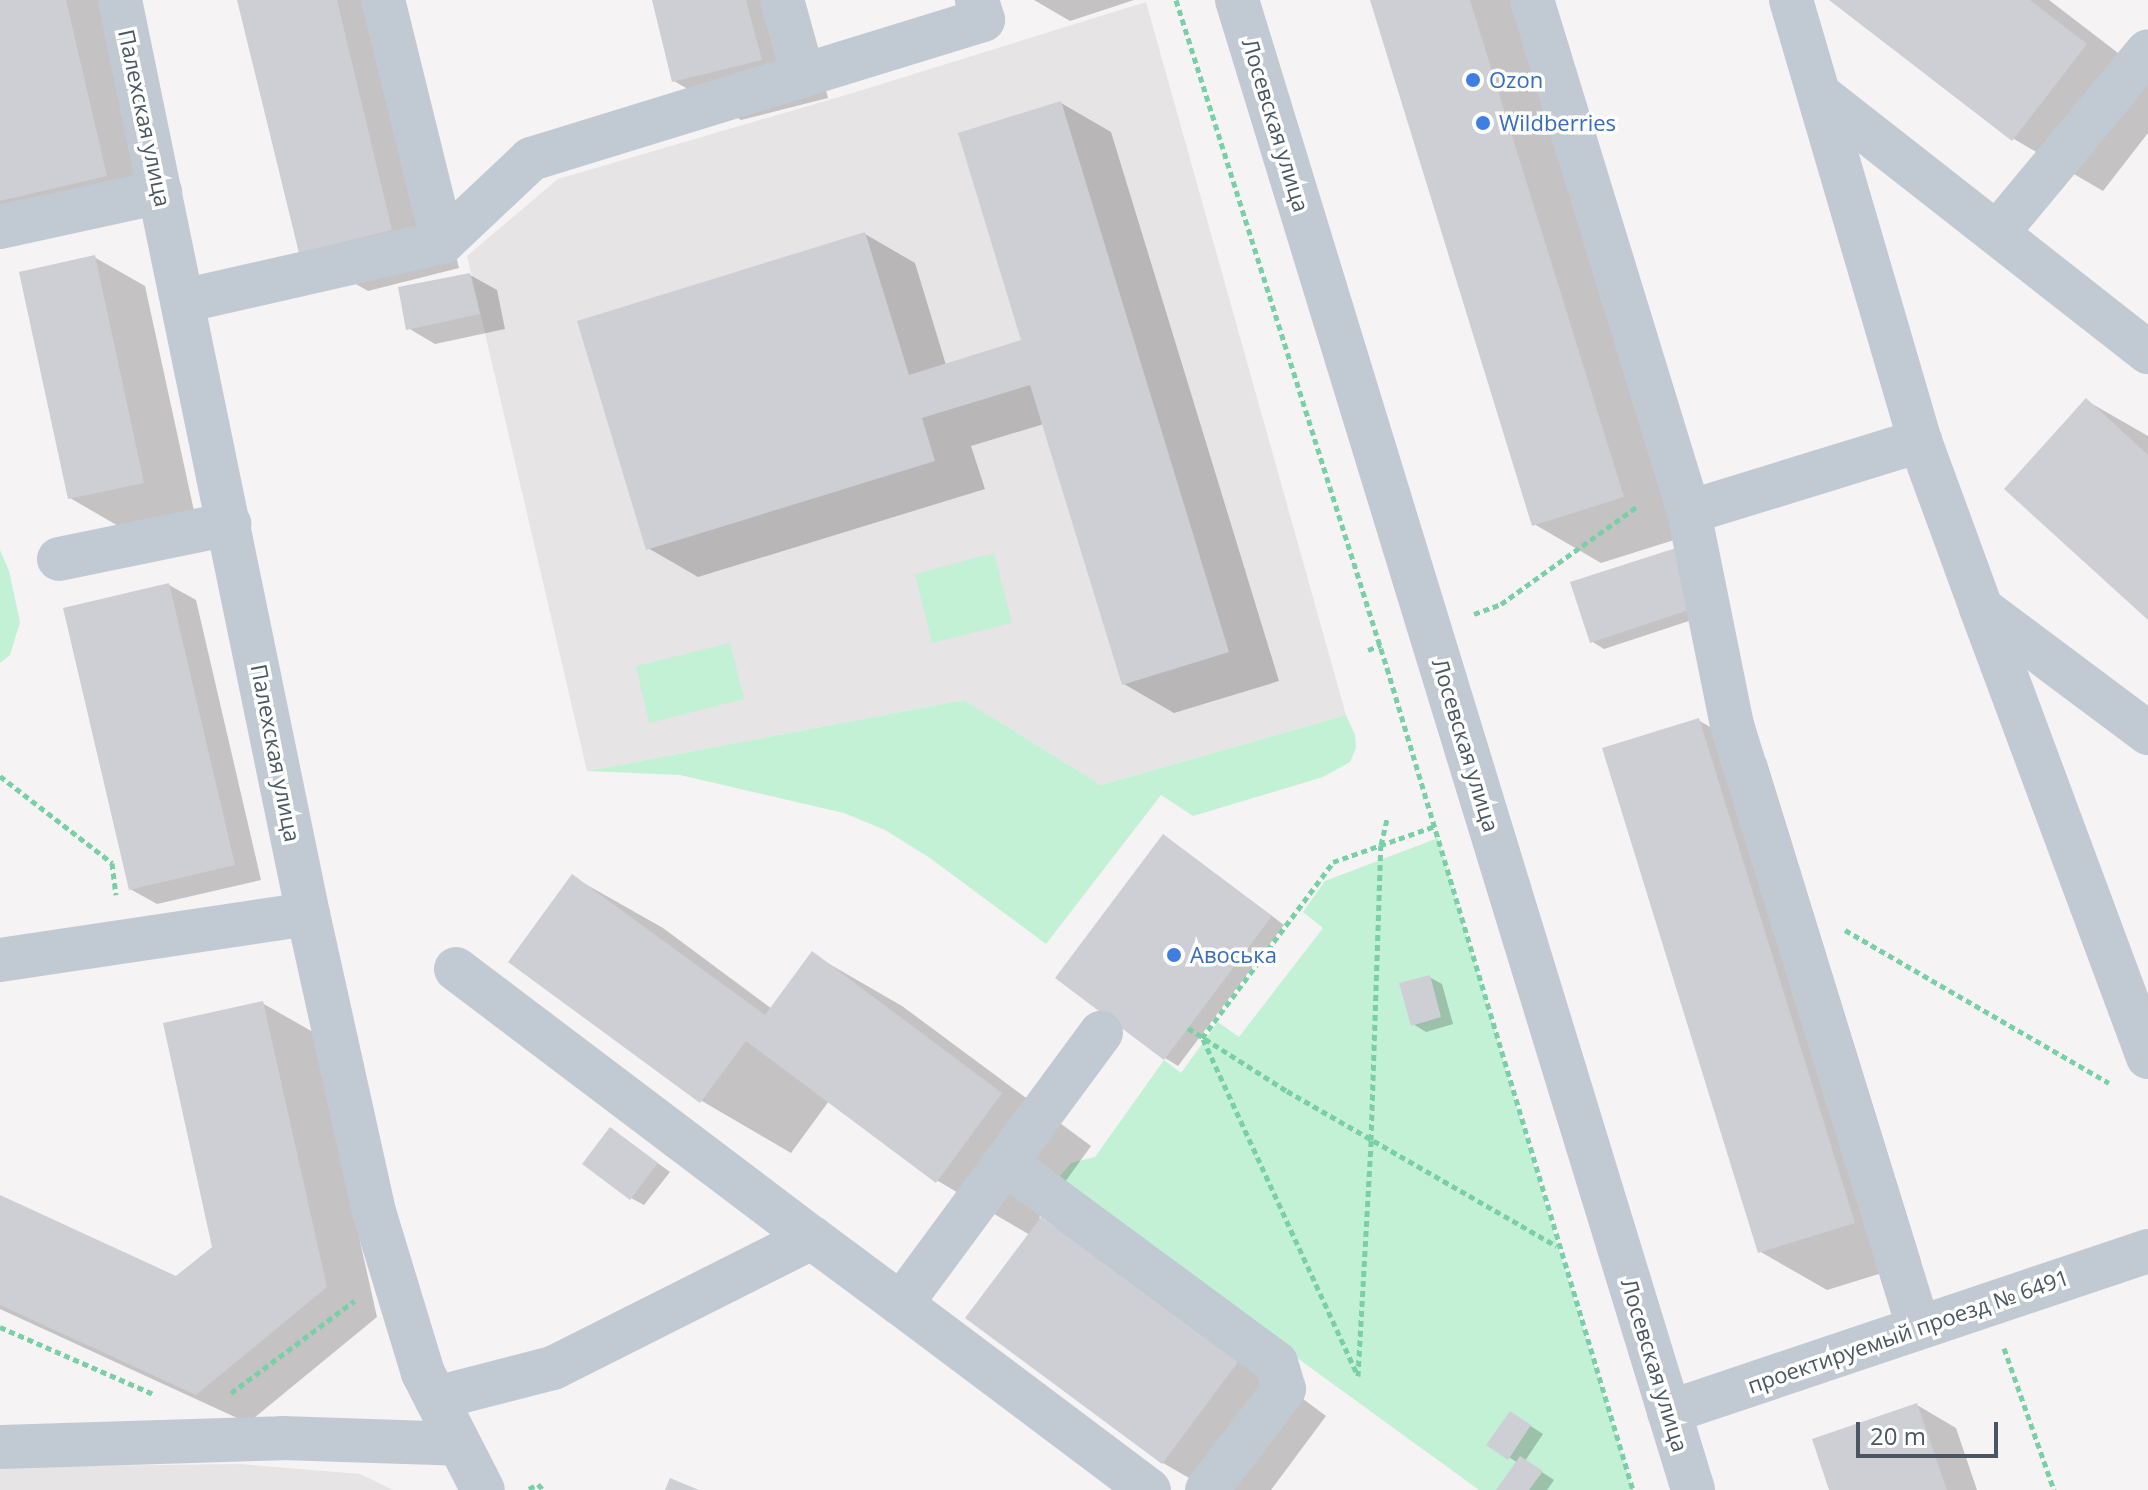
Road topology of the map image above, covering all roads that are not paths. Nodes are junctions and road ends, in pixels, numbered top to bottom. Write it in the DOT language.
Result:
graph roads {
  1 [pos="120,0"];
  2 [pos="383,0"];
  3 [pos="782,0"];
  4 [pos="977,0"];
  5 [pos="1237,0"];
  6 [pos="1532,0"];
  7 [pos="1791,0"];
  8 [pos="2148,51"];
  9 [pos="803,75"];
  10 [pos="1820,95"];
  11 [pos="160,192"];
  12 [pos="0,227"];
  13 [pos="1997,233"];
  14 [pos="443,242"];
  15 [pos="183,301"];
  16 [pos="2148,352"];
  17 [pos="1920,441"];
  18 [pos="1689,512"];
  19 [pos="229,524"];
  20 [pos="59,559"];
  21 [pos="1981,608"];
  22 [pos="2148,733"];
  23 [pos="308,914"];
  24 [pos="0,960"];
  25 [pos="456,969"];
  26 [pos="1101,1033"];
  27 [pos="2148,1057"];
  28 [pos="1005,1163"];
  29 [pos="812,1238"];
  30 [pos="2148,1251"];
  31 [pos="901,1304"];
  32 [pos="1918,1326"];
  33 [pos="436,1398"];
  34 [pos="1669,1412"];
  35 [pos="459,1444"];
  36 [pos="0,1447"];
  37 [pos="483,1490"];
  38 [pos="1149,1490"];
  39 [pos="1207,1490"];
  40 [pos="1693,1490"];
  1 -- 11 [label="street, Палехская улица"];
  2 -- 14 [label="street"];
  3 -- 9 [label="street"];
  4 -- 9 [label="street"];
  5 -- 34 [label="street, Лосевская улица"];
  6 -- 18 [label="street"];
  7 -- 10 [label="street"];
  8 -- 13 [label="street"];
  9 -- 14 [label="street"];
  10 -- 13 [label="street"];
  10 -- 17 [label="street"];
  11 -- 12 [label="street"];
  11 -- 15 [label="street, Палехская улица"];
  13 -- 16 [label="street"];
  14 -- 15 [label="street"];
  15 -- 19 [label="street, Палехская улица"];
  17 -- 18 [label="street"];
  17 -- 21 [label="street"];
  18 -- 32 [label="street"];
  19 -- 20 [label="street"];
  19 -- 23 [label="street, Палехская улица"];
  21 -- 22 [label="street"];
  21 -- 27 [label="street"];
  23 -- 24 [label="street"];
  23 -- 33 [label="street, Палехская улица"];
  25 -- 29 [label="street"];
  26 -- 28 [label="street"];
  28 -- 31 [label="street"];
  28 -- 39 [label="street"];
  29 -- 31 [label="street"];
  29 -- 33 [label="street"];
  30 -- 32 [label="street, проектируемый проезд № 6491"];
  31 -- 38 [label="street"];
  32 -- 34 [label="street, проектируемый проезд № 6491"];
  33 -- 35 [label="street, Палехская улица"];
  34 -- 40 [label="street, Лосевская улица"];
  35 -- 36 [label="street"];
  35 -- 37 [label="street, Палехская улица"];
}
